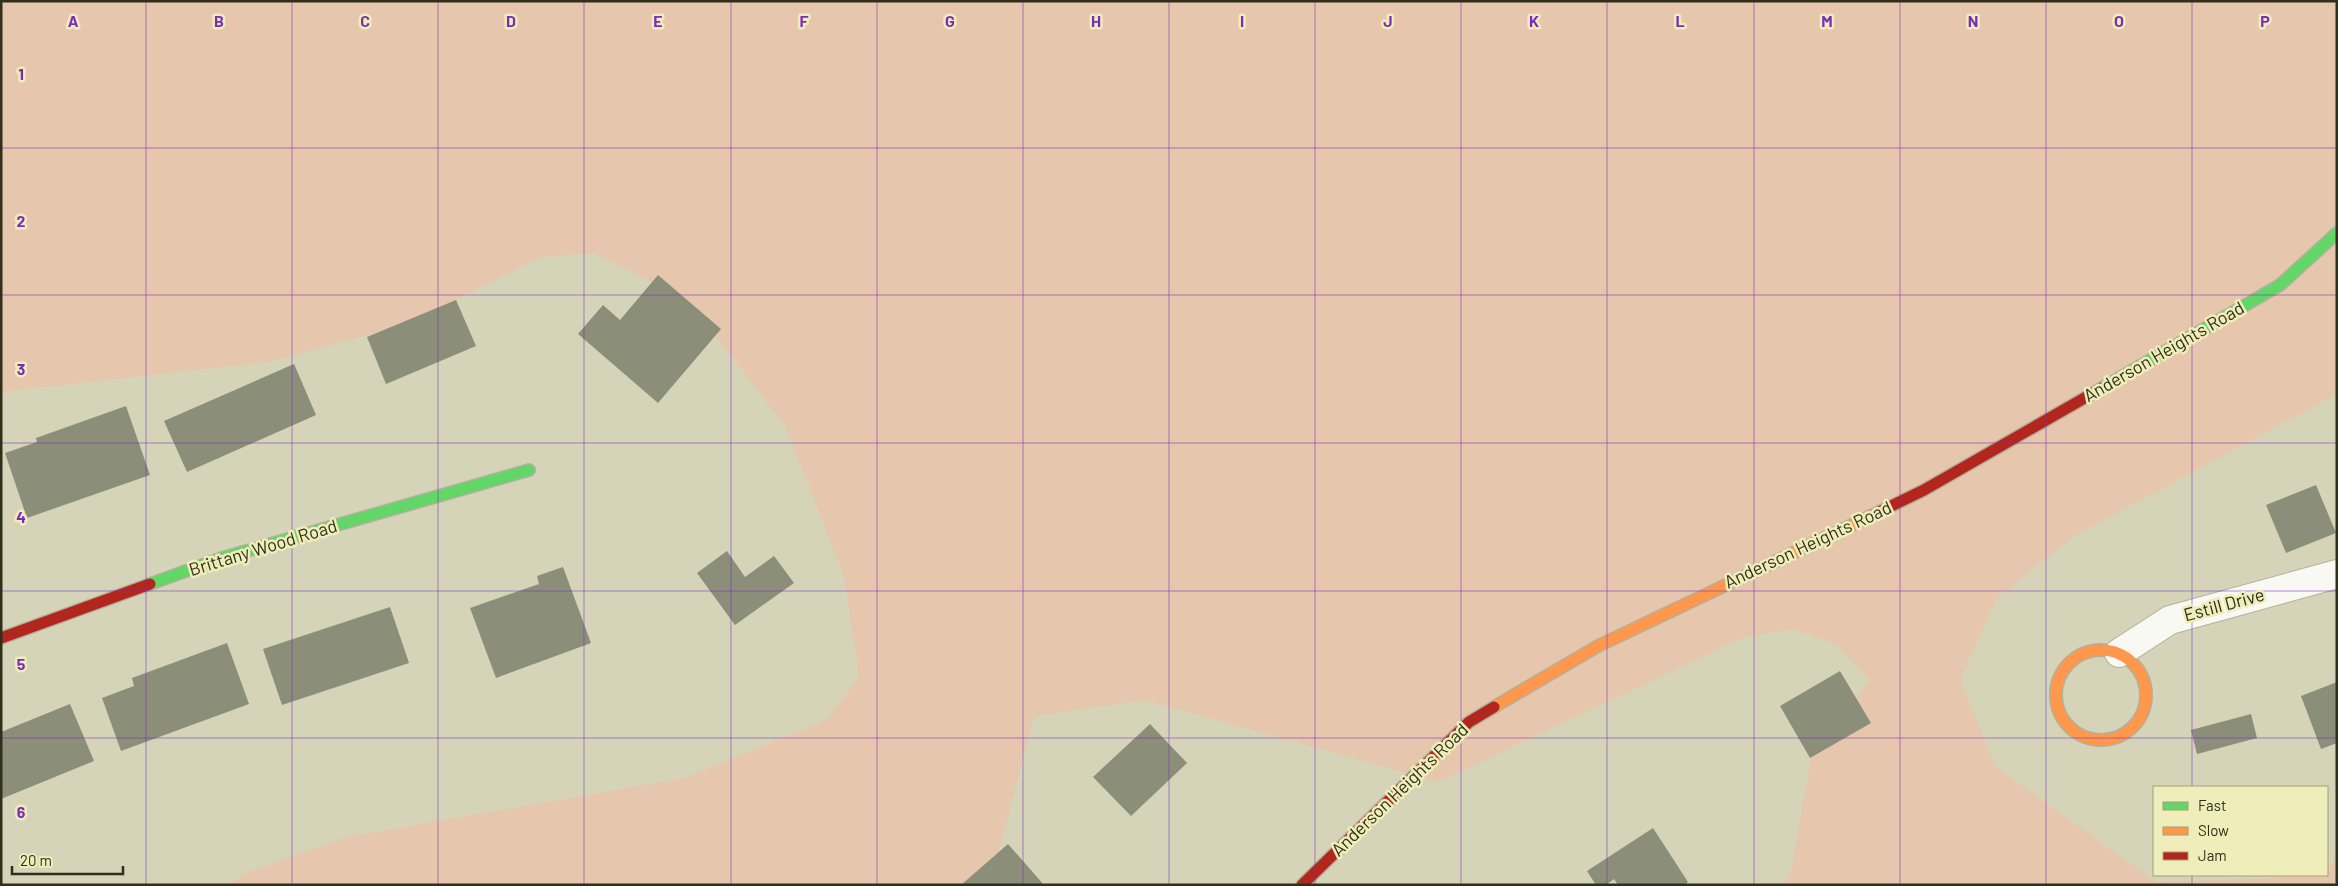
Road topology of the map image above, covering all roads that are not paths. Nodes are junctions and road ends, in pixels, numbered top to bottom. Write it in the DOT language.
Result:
graph roads {
  1 [pos="2337,233"];
  2 [pos="529,470"];
  3 [pos="2337,574"];
  4 [pos="1,638"];
  5 [pos="2119,653"];
  6 [pos="1302,885"];
  1 -- 6 [label="street, Anderson Heights Road"];
  2 -- 4 [label="street, Brittany Wood Road"];
  3 -- 5 [label="street, Estill Drive"];
  5 -- 5 [label="street"];
}
